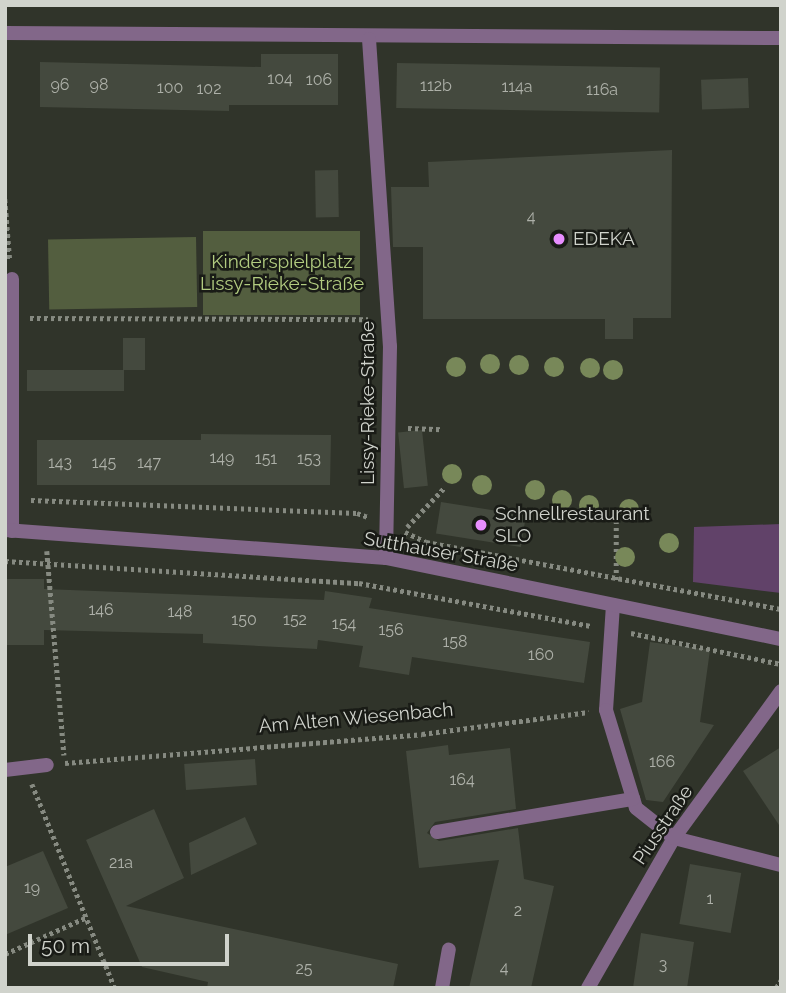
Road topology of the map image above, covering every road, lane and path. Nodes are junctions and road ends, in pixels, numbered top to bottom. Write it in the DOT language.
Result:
graph roads {
  1 [pos="5,33"];
  2 [pos="369,38"];
  3 [pos="781,38"];
  4 [pos="5,199"];
  5 [pos="12,279"];
  6 [pos="12,318"];
  7 [pos="388,320"];
  8 [pos="389,428"];
  9 [pos="442,429"];
  10 [pos="445,487"];
  11 [pos="616,514"];
  12 [pos="9,531"];
  13 [pos="403,531"];
  14 [pos="46,533"];
  15 [pos="386,558"];
  16 [pos="5,561"];
  17 [pos="48,563"];
  18 [pos="616,579"];
  19 [pos="613,605"];
  20 [pos="611,629"];
  21 [pos="781,639"];
  22 [pos="781,664"];
  23 [pos="781,691"];
  24 [pos="606,710"];
  25 [pos="63,737"];
  26 [pos="47,765"];
  27 [pos="26,767"];
  28 [pos="5,770"];
  29 [pos="633,799"];
  30 [pos="437,832"];
  31 [pos="674,838"];
  32 [pos="781,864"];
  33 [pos="87,917"];
  34 [pos="449,950"];
  35 [pos="5,954"];
  36 [pos="781,980"];
  37 [pos="115,988"];
  38 [pos="442,988"];
  39 [pos="588,988"];
  40 [pos="776,988"];
  1 -- 2 [label="street"];
  2 -- 3 [label="street"];
  2 -- 7 [label="street, Lissy-Rieke-Straße"];
  4 -- 5 [label="path"];
  5 -- 6 [label="street"];
  6 -- 7 [label="path"];
  6 -- 12 [label="street"];
  7 -- 8 [label="street, Lissy-Rieke-Straße"];
  8 -- 9 [label="path"];
  8 -- 15 [label="street, Lissy-Rieke-Straße"];
  10 -- 13 [label="path"];
  11 -- 18 [label="path"];
  12 -- 14 [label="street, Sutthauser Straße"];
  14 -- 15 [label="street, Sutthauser Straße"];
  14 -- 17 [label="path"];
  15 -- 19 [label="street, Sutthauser Straße"];
  16 -- 17 [label="path"];
  17 -- 20 [label="path"];
  17 -- 25 [label="path"];
  19 -- 20 [label="street"];
  19 -- 21 [label="street, Sutthauser Straße"];
  20 -- 22 [label="path"];
  20 -- 24 [label="street"];
  23 -- 31 [label="street, Piusstraße"];
  24 -- 26 [label="path, Am Alten Wiesenbach"];
  24 -- 29 [label="street"];
  26 -- 27 [label="street"];
  27 -- 28 [label="street"];
  27 -- 33 [label="path"];
  29 -- 30 [label="street"];
  29 -- 31 [label="street"];
  31 -- 32 [label="street"];
  31 -- 39 [label="street, Piusstraße"];
  33 -- 35 [label="path"];
  33 -- 37 [label="path"];
  34 -- 38 [label="street"];
  36 -- 40 [label="path"];
}
